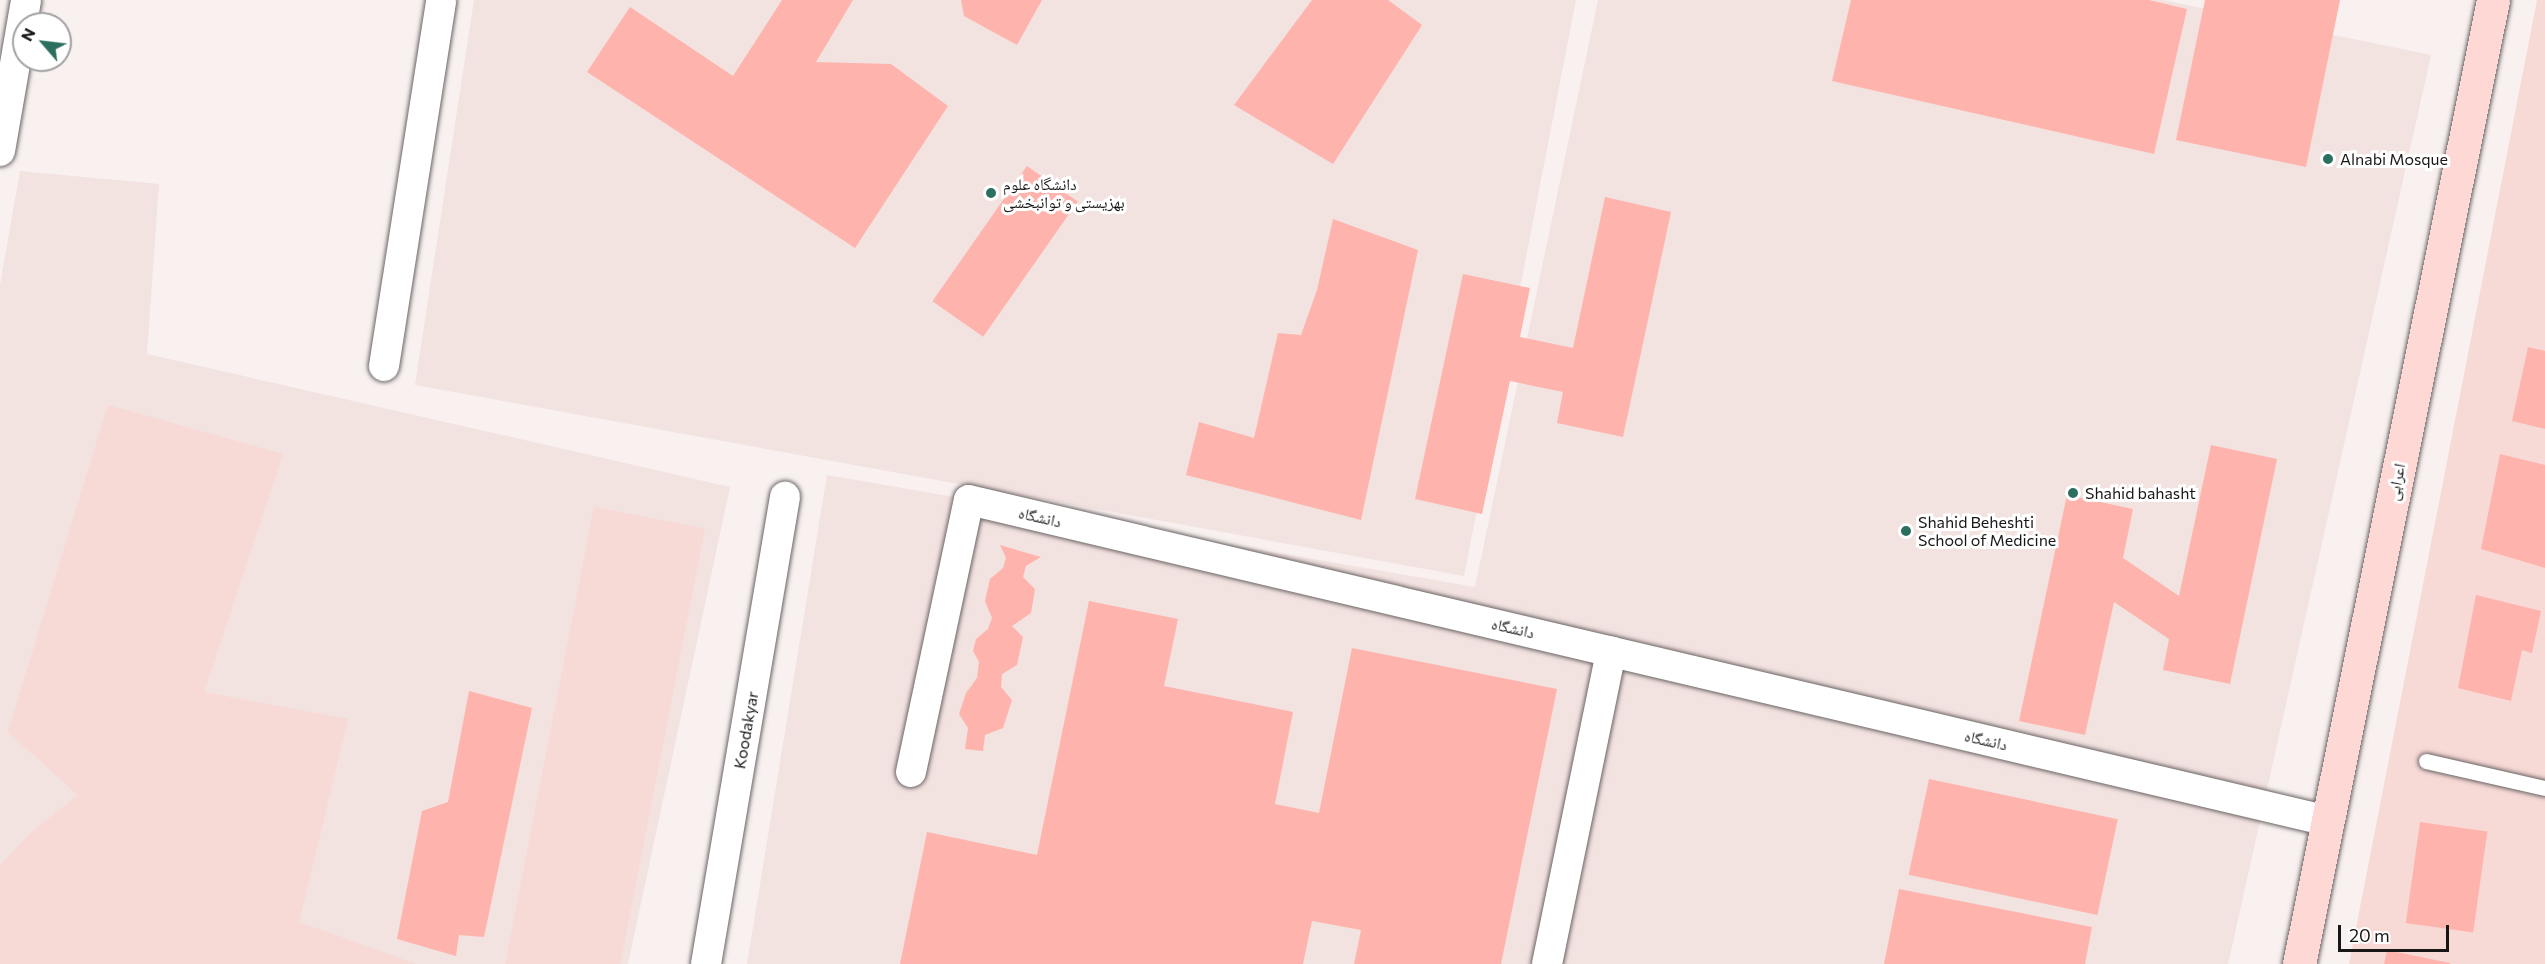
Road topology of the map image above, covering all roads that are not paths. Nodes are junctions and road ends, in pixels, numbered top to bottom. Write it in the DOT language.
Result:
graph roads {
  1 [pos="26,0"];
  2 [pos="441,0"];
  3 [pos="2493,0"];
  4 [pos="0,151"];
  5 [pos="384,366"];
  6 [pos="785,497"];
  7 [pos="1611,651"];
  8 [pos="2426,761"];
  9 [pos="910,772"];
  10 [pos="2545,788"];
  11 [pos="2328,821"];
  12 [pos="706,964"];
  13 [pos="1547,964"];
  14 [pos="2300,964"];
  1 -- 4 [label="street"];
  2 -- 5 [label="street"];
  3 -- 11 [label="street, اعرابی"];
  6 -- 12 [label="street, Koodakyar"];
  7 -- 9 [label="street, دانشگاه"];
  7 -- 11 [label="street, دانشگاه"];
  7 -- 13 [label="street"];
  8 -- 10 [label="lane"];
  11 -- 14 [label="street, اعرابی"];
}
